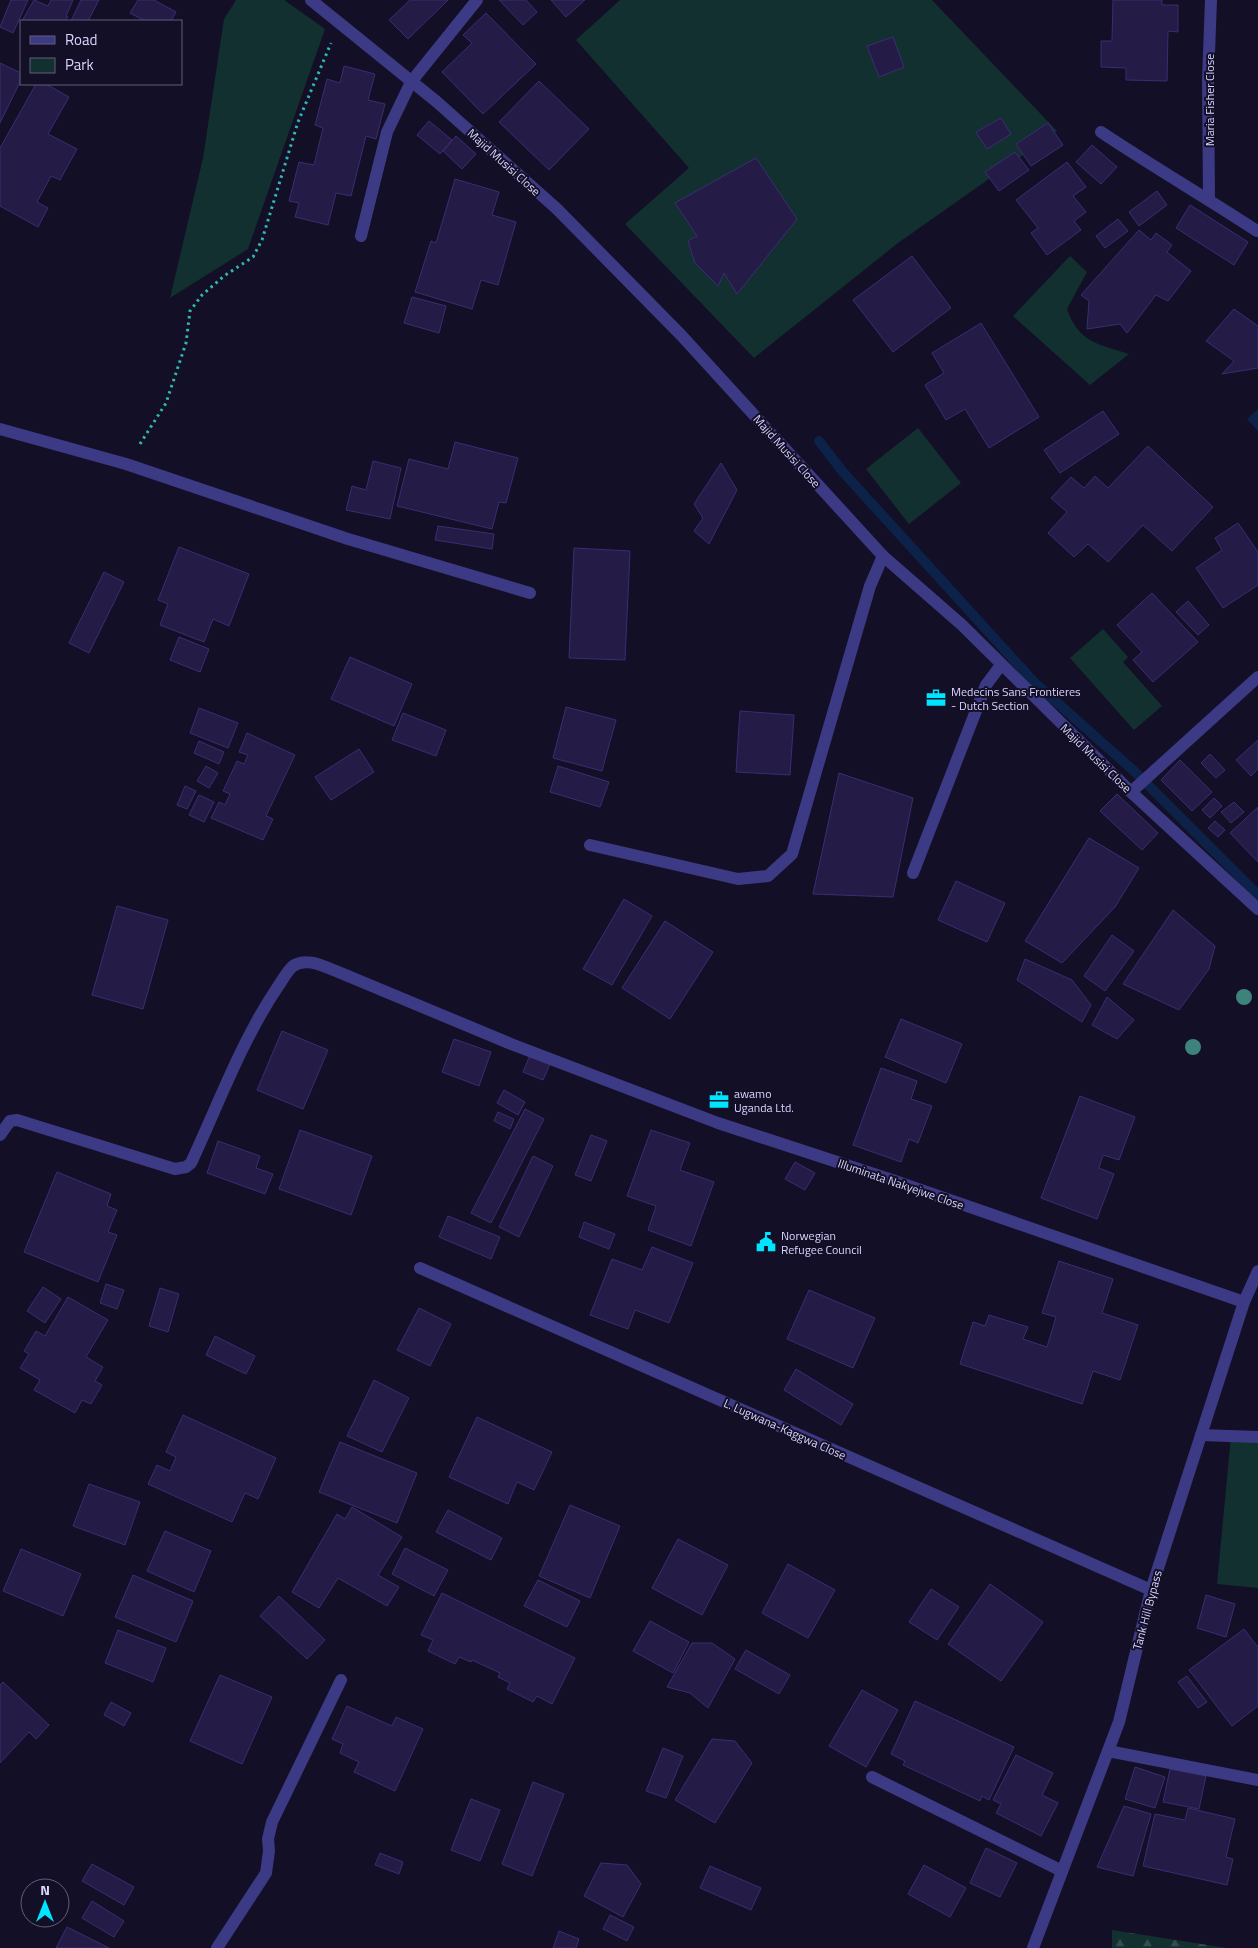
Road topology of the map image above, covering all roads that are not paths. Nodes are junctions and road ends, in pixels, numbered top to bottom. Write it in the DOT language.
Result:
graph roads {
  1 [pos="311,0"];
  2 [pos="477,0"];
  3 [pos="1211,0"];
  4 [pos="411,82"];
  5 [pos="1101,132"];
  6 [pos="1209,199"];
  7 [pos="1257,231"];
  8 [pos="361,236"];
  9 [pos="0,429"];
  10 [pos="883,556"];
  11 [pos="530,593"];
  12 [pos="1001,665"];
  13 [pos="1258,676"];
  14 [pos="1131,792"];
  15 [pos="590,846"];
  16 [pos="913,873"];
  17 [pos="1258,909"];
  18 [pos="0,1136"];
  19 [pos="420,1268"];
  20 [pos="1258,1271"];
  21 [pos="1244,1302"];
  22 [pos="1201,1435"];
  23 [pos="1258,1437"];
  24 [pos="1151,1590"];
  25 [pos="341,1680"];
  26 [pos="1108,1751"];
  27 [pos="872,1777"];
  28 [pos="1258,1780"];
  29 [pos="1062,1871"];
  30 [pos="217,1948"];
  31 [pos="1033,1948"];
  1 -- 4 [label="street, Majid Musisi Close"];
  2 -- 4 [label="street"];
  3 -- 6 [label="street, Maria Fisher Close"];
  4 -- 8 [label="street"];
  4 -- 10 [label="street, Majid Musisi Close"];
  5 -- 6 [label="street"];
  6 -- 7 [label="street"];
  9 -- 11 [label="street"];
  10 -- 12 [label="street, Majid Musisi Close"];
  10 -- 15 [label="street"];
  12 -- 14 [label="street, Majid Musisi Close"];
  12 -- 16 [label="street"];
  13 -- 14 [label="street"];
  14 -- 17 [label="street, Majid Musisi Close"];
  18 -- 21 [label="street, Illuminata Nakyejwe Close"];
  19 -- 24 [label="street, L. Lugwana-Kaggwa Close"];
  20 -- 21 [label="street, Tank Hill Bypass"];
  21 -- 22 [label="street, Tank Hill Bypass"];
  22 -- 23 [label="street"];
  22 -- 24 [label="street, Tank Hill Bypass"];
  24 -- 26 [label="street, Tank Hill Bypass"];
  25 -- 30 [label="street"];
  26 -- 28 [label="street"];
  26 -- 29 [label="street, Tank Hill Bypass"];
  27 -- 29 [label="street"];
  29 -- 31 [label="street, Tank Hill Bypass"];
}
